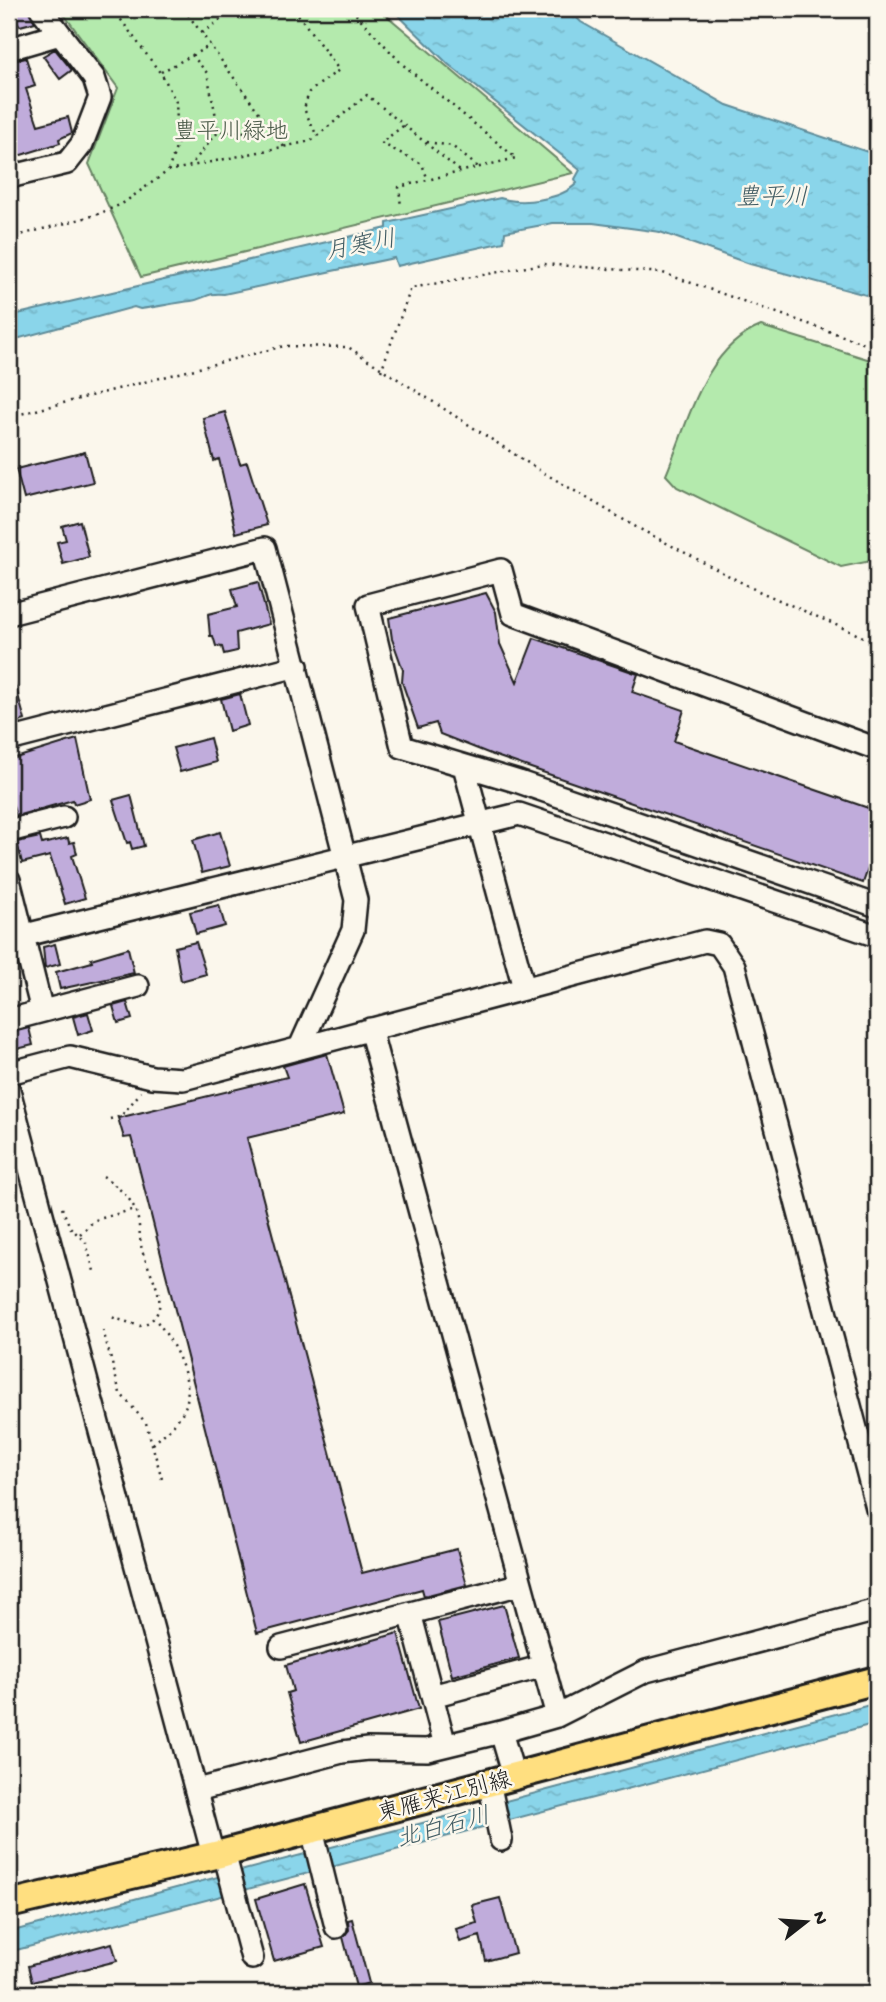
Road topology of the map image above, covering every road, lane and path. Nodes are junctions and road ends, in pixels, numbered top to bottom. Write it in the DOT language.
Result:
graph roads {
  1 [pos="41,9"];
  2 [pos="113,9"];
  3 [pos="184,9"];
  4 [pos="235,9"];
  5 [pos="294,9"];
  6 [pos="351,9"];
  7 [pos="202,33"];
  8 [pos="60,34"];
  9 [pos="211,45"];
  10 [pos="9,49"];
  11 [pos="192,55"];
  12 [pos="160,73"];
  13 [pos="404,125"];
  14 [pos="219,131"];
  15 [pos="274,133"];
  16 [pos="316,135"];
  17 [pos="425,142"];
  18 [pos="284,147"];
  19 [pos="189,167"];
  20 [pos="478,167"];
  21 [pos="168,171"];
  22 [pos="461,172"];
  23 [pos="9,177"];
  24 [pos="428,180"];
  25 [pos="401,207"];
  26 [pos="9,238"];
  27 [pos="877,348"];
  28 [pos="381,371"];
  29 [pos="9,417"];
  30 [pos="9,614"];
  31 [pos="877,643"];
  32 [pos="297,666"];
  33 [pos="9,740"];
  34 [pos="877,749"];
  35 [pos="464,765"];
  36 [pos="64,817"];
  37 [pos="478,822"];
  38 [pos="9,831"];
  39 [pos="345,858"];
  40 [pos="9,880"];
  41 [pos="877,906"];
  42 [pos="877,935"];
  43 [pos="16,937"];
  44 [pos="138,986"];
  45 [pos="524,988"];
  46 [pos="43,1011"];
  47 [pos="9,1020"];
  48 [pos="370,1029"];
  49 [pos="300,1047"];
  50 [pos="9,1073"];
  51 [pos="145,1076"];
  52 [pos="9,1090"];
  53 [pos="110,1119"];
  54 [pos="103,1176"];
  55 [pos="62,1208"];
  56 [pos="135,1209"];
  57 [pos="79,1236"];
  58 [pos="94,1271"];
  59 [pos="111,1317"];
  60 [pos="154,1318"];
  61 [pos="103,1330"];
  62 [pos="153,1444"];
  63 [pos="162,1479"];
  64 [pos="877,1508"];
  65 [pos="521,1584"];
  66 [pos="877,1610"];
  67 [pos="410,1613"];
  68 [pos="281,1647"];
  69 [pos="544,1666"];
  70 [pos="877,1680"];
  71 [pos="432,1696"];
  72 [pos="557,1716"];
  73 [pos="501,1732"];
  74 [pos="446,1745"];
  75 [pos="499,1785"];
  76 [pos="197,1790"];
  77 [pos="313,1834"];
  78 [pos="501,1835"];
  79 [pos="222,1858"];
  80 [pos="9,1904"];
  81 [pos="336,1927"];
  82 [pos="252,1958"];
  1 -- 8 [label="street"];
  2 -- 12 [label="path"];
  3 -- 7 [label="path"];
  4 -- 7 [label="path"];
  5 -- 16 [label="path"];
  6 -- 20 [label="path"];
  7 -- 9 [label="path"];
  8 -- 10 [label="street"];
  8 -- 23 [label="street"];
  9 -- 11 [label="path"];
  9 -- 15 [label="path"];
  11 -- 12 [label="path"];
  11 -- 14 [label="path"];
  12 -- 21 [label="path"];
  13 -- 16 [label="path"];
  13 -- 17 [label="path"];
  13 -- 24 [label="path"];
  14 -- 15 [label="path"];
  14 -- 19 [label="path"];
  15 -- 18 [label="path"];
  16 -- 18 [label="path"];
  17 -- 20 [label="path"];
  17 -- 22 [label="path"];
  18 -- 19 [label="path"];
  19 -- 21 [label="path"];
  20 -- 22 [label="path"];
  21 -- 26 [label="path"];
  22 -- 24 [label="path"];
  24 -- 25 [label="path"];
  27 -- 28 [label="path"];
  28 -- 29 [label="path"];
  28 -- 31 [label="path"];
  30 -- 32 [label="street"];
  32 -- 33 [label="street"];
  32 -- 39 [label="street"];
  34 -- 35 [label="street"];
  35 -- 37 [label="street"];
  35 -- 41 [label="street"];
  36 -- 38 [label="street"];
  37 -- 39 [label="street"];
  37 -- 42 [label="street"];
  37 -- 45 [label="street"];
  39 -- 43 [label="street"];
  39 -- 49 [label="street"];
  40 -- 43 [label="street"];
  43 -- 46 [label="street"];
  44 -- 46 [label="street"];
  45 -- 48 [label="street"];
  45 -- 64 [label="street"];
  46 -- 47 [label="street"];
  48 -- 49 [label="street"];
  48 -- 65 [label="street"];
  49 -- 51 [label="street"];
  50 -- 51 [label="street"];
  51 -- 53 [label="path"];
  52 -- 76 [label="street"];
  54 -- 56 [label="path"];
  55 -- 57 [label="path"];
  56 -- 57 [label="path"];
  56 -- 60 [label="path"];
  57 -- 58 [label="path"];
  59 -- 60 [label="path"];
  60 -- 62 [label="path"];
  61 -- 62 [label="path"];
  62 -- 63 [label="path"];
  65 -- 67 [label="street"];
  65 -- 69 [label="street"];
  66 -- 72 [label="street"];
  67 -- 68 [label="street"];
  67 -- 71 [label="street"];
  69 -- 71 [label="street"];
  69 -- 72 [label="street"];
  70 -- 75 [label="main road, 東雁来江別線"];
  71 -- 74 [label="street"];
  72 -- 73 [label="street"];
  73 -- 74 [label="street"];
  73 -- 75 [label="street"];
  74 -- 76 [label="street"];
  75 -- 77 [label="main road, 東雁来江別線"];
  75 -- 78 [label="street"];
  76 -- 79 [label="street"];
  77 -- 79 [label="main road, 東雁来江別線"];
  77 -- 81 [label="street"];
  79 -- 80 [label="main road, 東雁来江別線"];
  79 -- 82 [label="street"];
}
